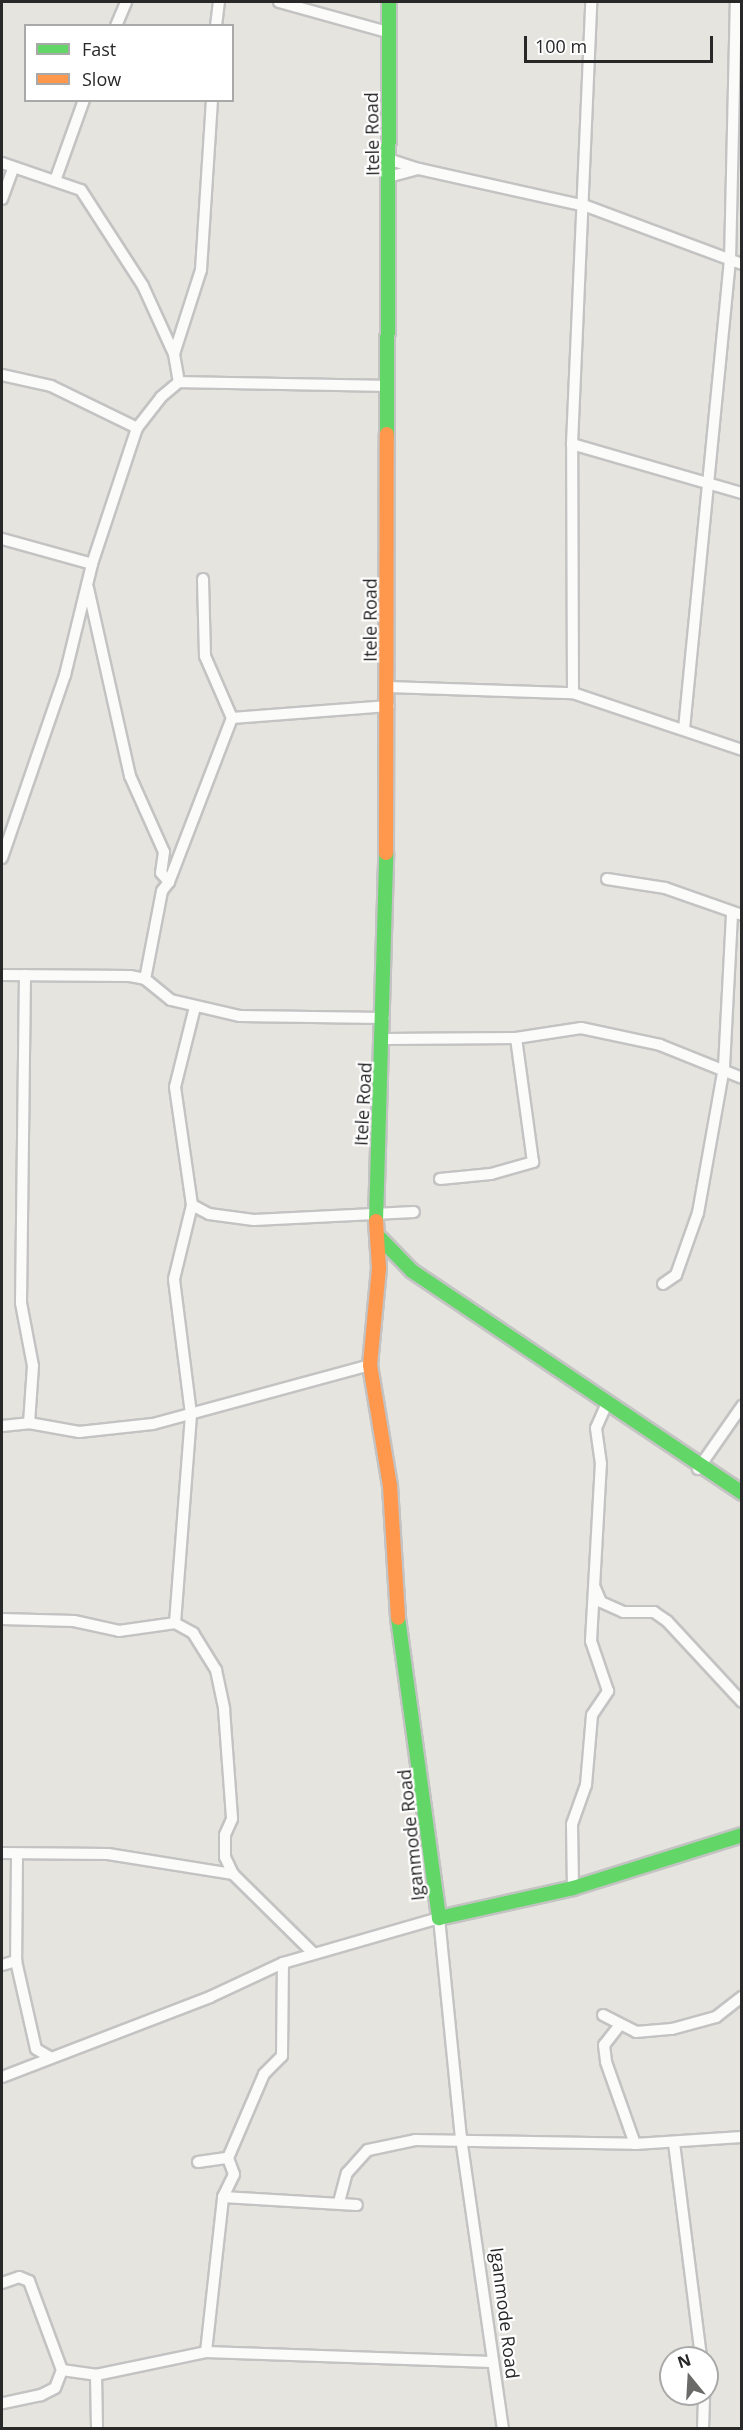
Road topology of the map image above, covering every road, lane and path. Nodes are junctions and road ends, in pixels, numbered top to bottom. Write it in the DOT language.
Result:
graph roads {
  1 [pos="126,2"];
  2 [pos="219,2"];
  3 [pos="279,2"];
  4 [pos="389,2"];
  5 [pos="591,2"];
  6 [pos="736,2"];
  7 [pos="117,24"];
  8 [pos="216,24"];
  9 [pos="387,32"];
  10 [pos="83,102"];
  11 [pos="212,102"];
  12 [pos="391,160"];
  13 [pos="2,163"];
  14 [pos="13,169"];
  15 [pos="419,169"];
  16 [pos="392,176"];
  17 [pos="56,178"];
  18 [pos="2,199"];
  19 [pos="586,206"];
  20 [pos="730,261"];
  21 [pos="741,264"];
  22 [pos="174,354"];
  23 [pos="2,375"];
  24 [pos="179,382"];
  25 [pos="387,386"];
  26 [pos="137,428"];
  27 [pos="572,444"];
  28 [pos="710,484"];
  29 [pos="741,494"];
  30 [pos="2,538"];
  31 [pos="92,564"];
  32 [pos="203,579"];
  33 [pos="88,584"];
  34 [pos="388,687"];
  35 [pos="573,693"];
  36 [pos="389,706"];
  37 [pos="232,718"];
  38 [pos="684,729"];
  39 [pos="741,750"];
  40 [pos="2,858"];
  41 [pos="607,879"];
  42 [pos="169,882"];
  43 [pos="737,915"];
  44 [pos="2,975"];
  45 [pos="25,975"];
  46 [pos="145,979"];
  47 [pos="195,1007"];
  48 [pos="384,1018"];
  49 [pos="516,1038"];
  50 [pos="385,1039"];
  51 [pos="724,1067"];
  52 [pos="741,1078"];
  53 [pos="440,1179"];
  54 [pos="192,1205"];
  55 [pos="414,1212"];
  56 [pos="376,1213"];
  57 [pos="379,1237"];
  58 [pos="379,1268"];
  59 [pos="412,1271"];
  60 [pos="663,1284"];
  61 [pos="370,1365"];
  62 [pos="607,1403"];
  63 [pos="741,1406"];
  64 [pos="191,1414"];
  65 [pos="29,1423"];
  66 [pos="2,1426"];
  67 [pos="698,1469"];
  68 [pos="741,1493"];
  69 [pos="594,1585"];
  70 [pos="2,1619"];
  71 [pos="175,1623"];
  72 [pos="741,1702"];
  73 [pos="741,1835"];
  74 [pos="2,1853"];
  75 [pos="17,1856"];
  76 [pos="225,1857"];
  77 [pos="212,1869"];
  78 [pos="233,1874"];
  79 [pos="573,1888"];
  80 [pos="439,1918"];
  81 [pos="313,1953"];
  82 [pos="16,1961"];
  83 [pos="283,1962"];
  84 [pos="2,1965"];
  85 [pos="741,1997"];
  86 [pos="603,2015"];
  87 [pos="619,2026"];
  88 [pos="50,2057"];
  89 [pos="2,2077"];
  90 [pos="741,2137"];
  91 [pos="461,2138"];
  92 [pos="674,2143"];
  93 [pos="634,2144"];
  94 [pos="228,2158"];
  95 [pos="198,2162"];
  96 [pos="223,2197"];
  97 [pos="339,2202"];
  98 [pos="357,2205"];
  99 [pos="2,2283"];
  100 [pos="699,2346"];
  101 [pos="206,2352"];
  102 [pos="492,2362"];
  103 [pos="62,2370"];
  104 [pos="96,2374"];
  105 [pos="2,2403"];
  106 [pos="704,2406"];
  107 [pos="97,2428"];
  108 [pos="503,2428"];
  109 [pos="703,2428"];
  1 -- 7 [label="street"];
  2 -- 8 [label="street"];
  3 -- 9 [label="street"];
  4 -- 9 [label="street, Itele Road"];
  5 -- 19 [label="street"];
  6 -- 20 [label="street"];
  9 -- 12 [label="street, Itele Road"];
  10 -- 17 [label="street"];
  11 -- 22 [label="street"];
  12 -- 15 [label="street"];
  12 -- 16 [label="street, Itele Road"];
  13 -- 14 [label="street"];
  14 -- 17 [label="street"];
  14 -- 18 [label="street"];
  15 -- 16 [label="street"];
  15 -- 19 [label="street"];
  16 -- 25 [label="street, Itele Road"];
  17 -- 22 [label="street"];
  19 -- 20 [label="street"];
  19 -- 27 [label="street"];
  20 -- 21 [label="street"];
  20 -- 28 [label="street"];
  22 -- 24 [label="street"];
  23 -- 26 [label="street"];
  24 -- 25 [label="street"];
  24 -- 26 [label="street"];
  25 -- 34 [label="street, Itele Road"];
  26 -- 31 [label="street"];
  27 -- 28 [label="street"];
  27 -- 35 [label="street"];
  28 -- 29 [label="street"];
  28 -- 38 [label="street"];
  30 -- 31 [label="street"];
  31 -- 33 [label="street"];
  32 -- 37 [label="street"];
  33 -- 40 [label="street"];
  33 -- 42 [label="street"];
  34 -- 35 [label="street"];
  34 -- 36 [label="street, Itele Road"];
  35 -- 38 [label="street"];
  36 -- 37 [label="street"];
  36 -- 48 [label="street, Itele Road"];
  37 -- 42 [label="street"];
  38 -- 39 [label="street"];
  41 -- 43 [label="street"];
  42 -- 46 [label="street"];
  43 -- 51 [label="street"];
  44 -- 45 [label="street"];
  45 -- 46 [label="street"];
  45 -- 65 [label="street"];
  46 -- 47 [label="street"];
  47 -- 48 [label="street"];
  47 -- 54 [label="street"];
  48 -- 50 [label="street, Itele Road"];
  49 -- 50 [label="street"];
  49 -- 51 [label="street"];
  49 -- 53 [label="street"];
  50 -- 56 [label="street, Itele Road"];
  51 -- 52 [label="street"];
  51 -- 60 [label="street"];
  54 -- 56 [label="street"];
  54 -- 64 [label="street"];
  55 -- 56 [label="street"];
  56 -- 57 [label="street, Itele Road"];
  57 -- 58 [label="street, Iganmode Road"];
  57 -- 59 [label="street"];
  58 -- 59 [label="street"];
  58 -- 61 [label="street, Iganmode Road"];
  59 -- 62 [label="street"];
  61 -- 64 [label="street"];
  61 -- 80 [label="street, Iganmode Road"];
  62 -- 67 [label="street"];
  62 -- 69 [label="street"];
  63 -- 67 [label="street"];
  64 -- 65 [label="street"];
  64 -- 71 [label="street"];
  65 -- 66 [label="street"];
  67 -- 68 [label="street"];
  69 -- 72 [label="street"];
  69 -- 79 [label="street"];
  70 -- 71 [label="street"];
  71 -- 76 [label="street"];
  73 -- 79 [label="street"];
  74 -- 75 [label="street"];
  75 -- 77 [label="street"];
  75 -- 82 [label="street"];
  76 -- 77 [label="street"];
  76 -- 78 [label="street"];
  77 -- 78 [label="street"];
  78 -- 81 [label="street"];
  79 -- 80 [label="street"];
  80 -- 81 [label="street"];
  80 -- 91 [label="street, Iganmode Road"];
  81 -- 83 [label="street"];
  82 -- 84 [label="street"];
  82 -- 88 [label="street"];
  83 -- 88 [label="street"];
  83 -- 94 [label="street"];
  85 -- 87 [label="street"];
  86 -- 87 [label="street"];
  87 -- 93 [label="street"];
  88 -- 89 [label="street"];
  90 -- 92 [label="street"];
  91 -- 93 [label="street"];
  91 -- 97 [label="street"];
  91 -- 102 [label="street, Iganmode Road"];
  92 -- 93 [label="street"];
  92 -- 100 [label="street"];
  94 -- 95 [label="street"];
  94 -- 96 [label="street"];
  96 -- 97 [label="street"];
  96 -- 101 [label="street"];
  97 -- 98 [label="street"];
  99 -- 103 [label="street"];
  101 -- 102 [label="street"];
  101 -- 104 [label="street"];
  102 -- 108 [label="street, Iganmode Road"];
  103 -- 104 [label="street"];
  103 -- 105 [label="street"];
  104 -- 107 [label="street"];
  106 -- 109 [label="street"];
}
